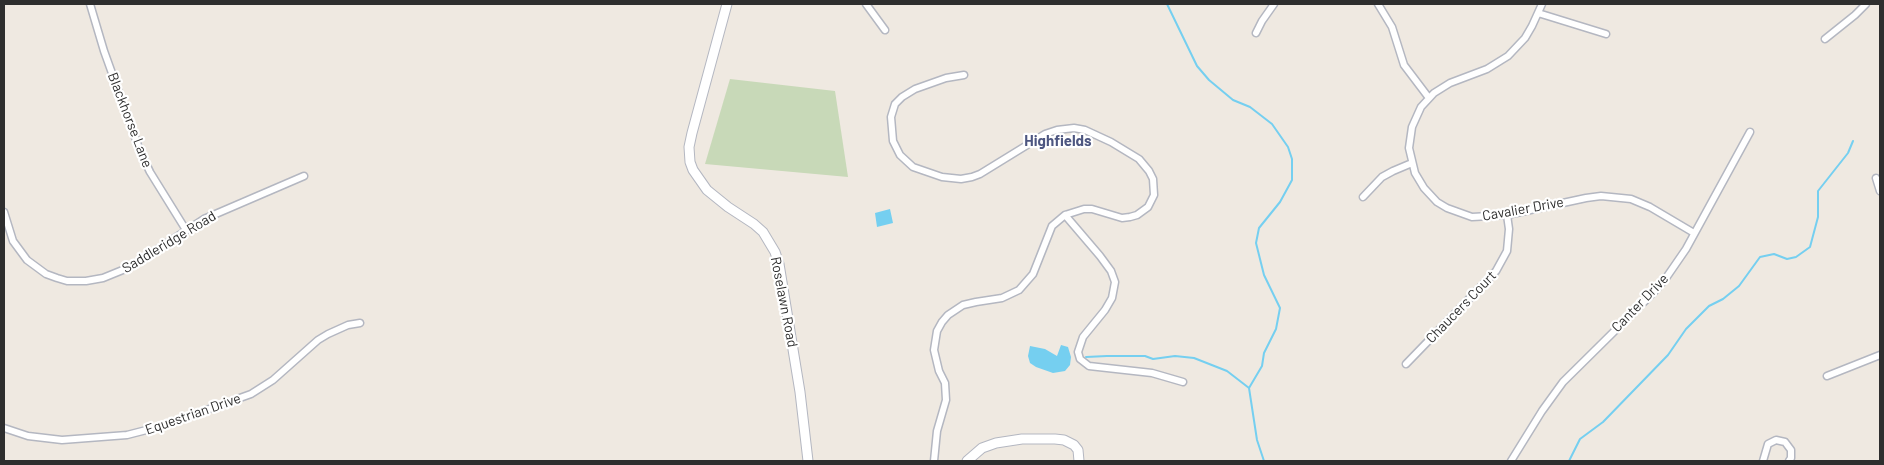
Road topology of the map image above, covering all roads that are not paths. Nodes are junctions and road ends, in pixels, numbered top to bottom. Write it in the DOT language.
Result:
graph roads {
  1 [pos="90,4"];
  2 [pos="728,4"];
  3 [pos="866,4"];
  4 [pos="1274,4"];
  5 [pos="1378,4"];
  6 [pos="1542,4"];
  7 [pos="1866,4"];
  8 [pos="1538,13"];
  9 [pos="885,30"];
  10 [pos="1256,33"];
  11 [pos="1606,34"];
  12 [pos="1826,39"];
  13 [pos="964,75"];
  14 [pos="1429,98"];
  15 [pos="1750,132"];
  16 [pos="1412,163"];
  17 [pos="304,176"];
  18 [pos="1876,178"];
  19 [pos="1880,191"];
  20 [pos="1363,197"];
  21 [pos="4,212"];
  22 [pos="1065,215"];
  23 [pos="1507,215"];
  24 [pos="186,230"];
  25 [pos="1694,233"];
  26 [pos="360,323"];
  27 [pos="1880,355"];
  28 [pos="1406,364"];
  29 [pos="1828,376"];
  30 [pos="1183,382"];
  31 [pos="4,428"];
  32 [pos="808,461"];
  33 [pos="934,461"];
  34 [pos="967,461"];
  35 [pos="1079,461"];
  36 [pos="1512,461"];
  37 [pos="1762,461"];
  38 [pos="1789,461"];
  1 -- 24 [label="street, Blackhorse Lane"];
  2 -- 32 [label="street, Roselawn Road"];
  3 -- 9 [label="street"];
  4 -- 10 [label="street"];
  5 -- 14 [label="street"];
  6 -- 8 [label="street, Cavalier Drive"];
  7 -- 12 [label="street"];
  8 -- 11 [label="street"];
  8 -- 14 [label="street, Cavalier Drive"];
  13 -- 22 [label="street"];
  14 -- 16 [label="street, Cavalier Drive"];
  15 -- 25 [label="street, Canter Drive"];
  16 -- 20 [label="street"];
  16 -- 23 [label="street, Cavalier Drive"];
  17 -- 24 [label="street, Saddleridge Road"];
  18 -- 19 [label="street"];
  21 -- 24 [label="street, Saddleridge Road"];
  22 -- 30 [label="street"];
  22 -- 33 [label="street"];
  23 -- 25 [label="street, Cavalier Drive"];
  23 -- 28 [label="street, Chaucers Court"];
  25 -- 36 [label="street, Canter Drive"];
  26 -- 31 [label="street, Equestrian Drive"];
  27 -- 29 [label="street"];
  34 -- 35 [label="street"];
  37 -- 38 [label="street"];
}
